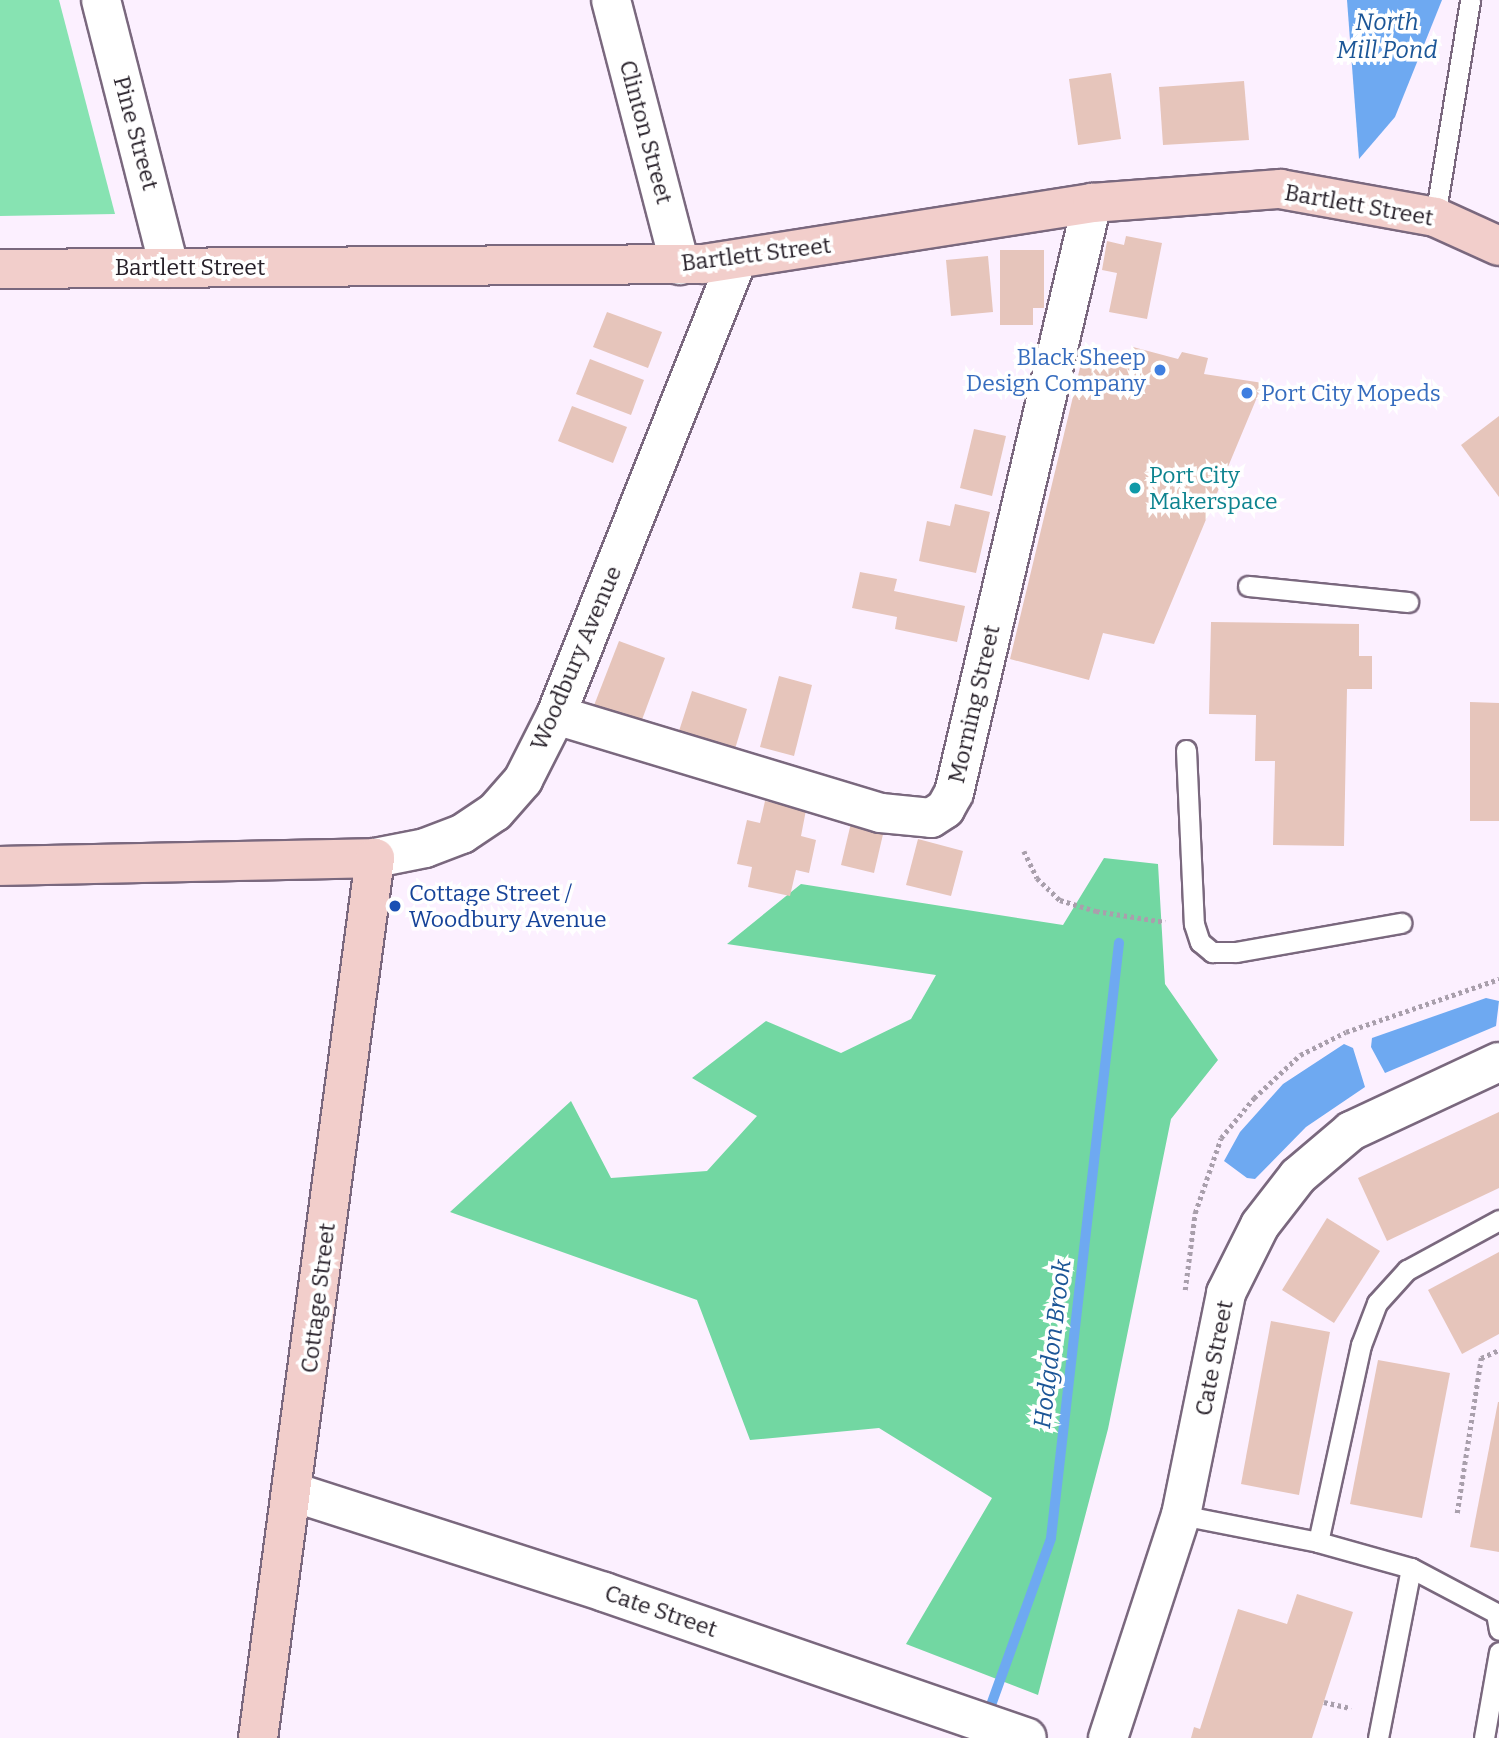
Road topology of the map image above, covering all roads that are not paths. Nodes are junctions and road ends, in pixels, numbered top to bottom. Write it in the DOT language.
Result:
graph roads {
  1 [pos="101,0"];
  2 [pos="611,0"];
  3 [pos="1470,0"];
  4 [pos="1092,203"];
  5 [pos="1435,217"];
  6 [pos="1499,246"];
  7 [pos="737,261"];
  8 [pos="680,265"];
  9 [pos="169,267"];
  10 [pos="0,269"];
  11 [pos="1248,586"];
  12 [pos="1408,602"];
  13 [pos="556,715"];
  14 [pos="1186,750"];
  15 [pos="375,858"];
  16 [pos="0,866"];
  17 [pos="1401,923"];
  18 [pos="1499,1062"];
  19 [pos="1499,1220"];
  20 [pos="293,1492"];
  21 [pos="1181,1515"];
  22 [pos="1318,1542"];
  23 [pos="1410,1568"];
  24 [pos="1498,1619"];
  25 [pos="1499,1652"];
  26 [pos="258,1738"];
  27 [pos="1027,1738"];
  28 [pos="1108,1738"];
  29 [pos="1378,1738"];
  30 [pos="1484,1738"];
  1 -- 9 [label="street, Pine Street"];
  2 -- 8 [label="street, Clinton Street"];
  3 -- 5 [label="lane"];
  4 -- 5 [label="street, Bartlett Street"];
  4 -- 7 [label="street, Bartlett Street"];
  4 -- 13 [label="street, Morning Street"];
  5 -- 6 [label="street, Bartlett Street"];
  7 -- 8 [label="street, Bartlett Street"];
  7 -- 13 [label="street, Woodbury Avenue"];
  8 -- 9 [label="street, Bartlett Street"];
  9 -- 10 [label="street, Bartlett Street"];
  11 -- 12 [label="lane"];
  13 -- 15 [label="street, Woodbury Avenue"];
  14 -- 17 [label="lane"];
  15 -- 16 [label="street, Woodbury Avenue"];
  15 -- 20 [label="street, Cottage Street"];
  18 -- 21 [label="street, Cate Street"];
  19 -- 22 [label="lane"];
  20 -- 26 [label="street, Cottage Street"];
  20 -- 27 [label="street, Cate Street"];
  21 -- 22 [label="lane"];
  21 -- 28 [label="street, Cate Street"];
  22 -- 23 [label="lane"];
  23 -- 24 [label="lane"];
  23 -- 29 [label="lane"];
  25 -- 30 [label="lane"];
}
